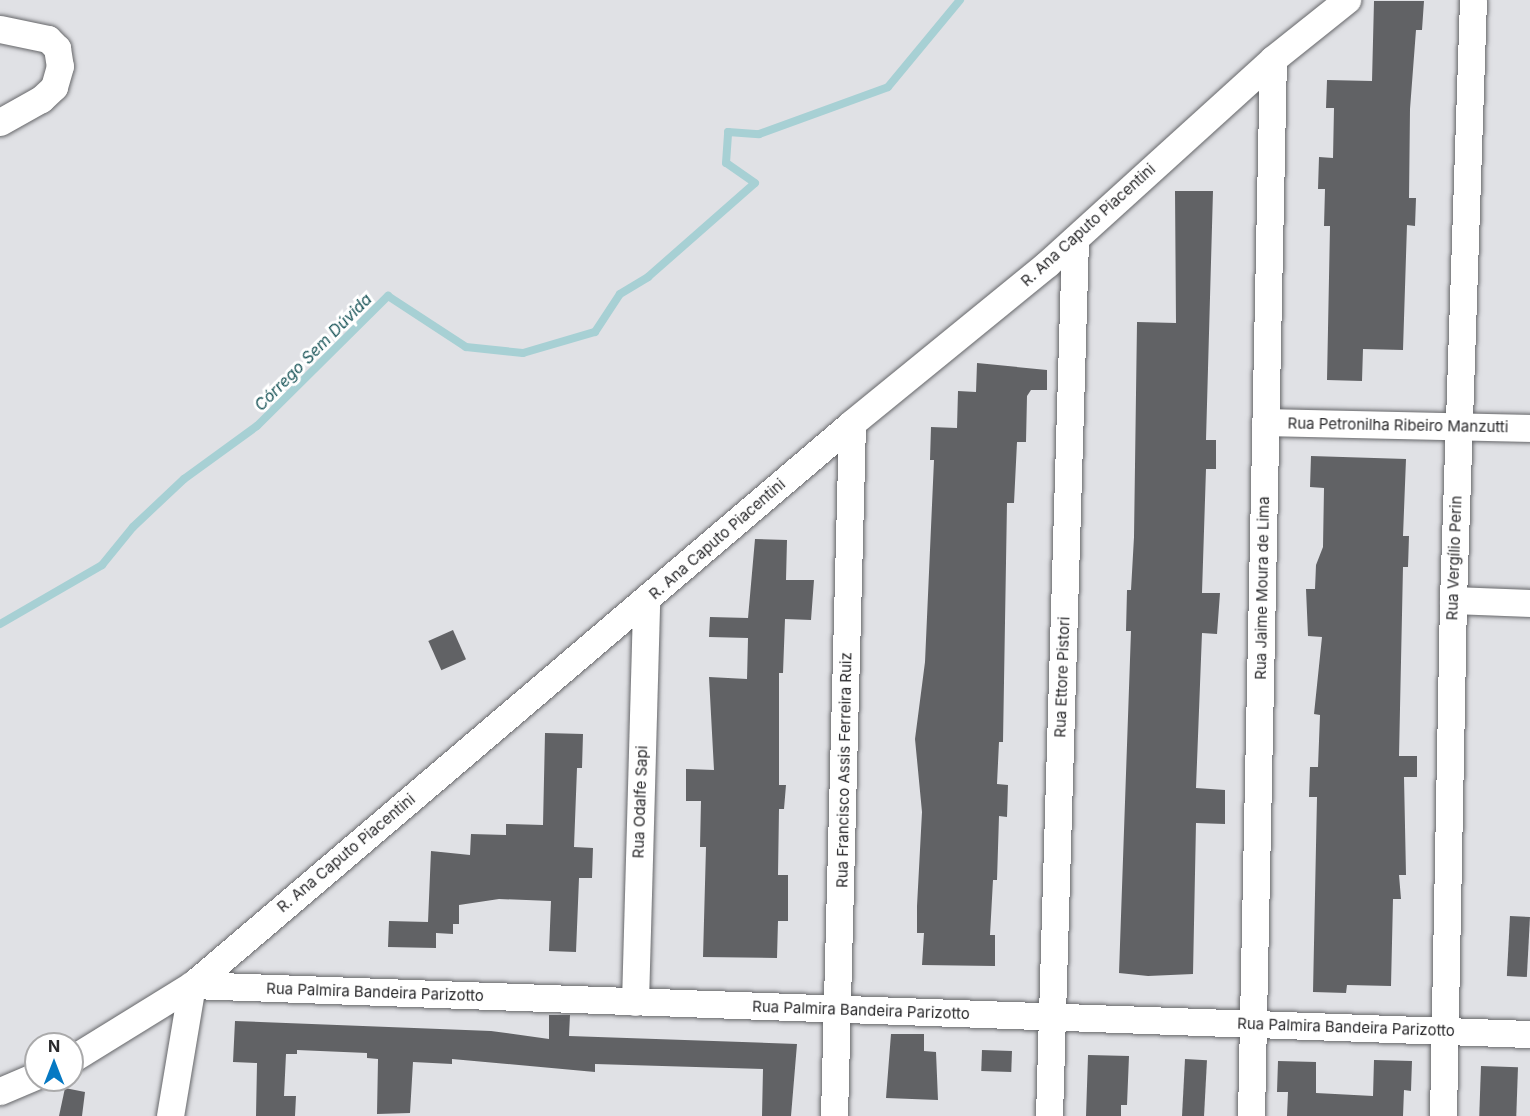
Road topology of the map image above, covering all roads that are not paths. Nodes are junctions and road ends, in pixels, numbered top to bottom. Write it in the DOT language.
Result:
graph roads {
  1 [pos="1347,0"];
  2 [pos="1473,0"];
  3 [pos="0,29"];
  4 [pos="1273,59"];
  5 [pos="0,122"];
  6 [pos="1075,239"];
  7 [pos="1265,422"];
  8 [pos="852,423"];
  9 [pos="1458,426"];
  10 [pos="1530,428"];
  11 [pos="1453,600"];
  12 [pos="646,601"];
  13 [pos="1530,603"];
  14 [pos="192,985"];
  15 [pos="635,1002"];
  16 [pos="839,1010"];
  17 [pos="1052,1017"];
  18 [pos="1254,1023"];
  19 [pos="1447,1031"];
  20 [pos="1530,1034"];
  21 [pos="84,1052"];
  22 [pos="24,1081"];
  23 [pos="0,1091"];
  24 [pos="170,1116"];
  25 [pos="834,1116"];
  26 [pos="1049,1116"];
  27 [pos="1251,1116"];
  28 [pos="1443,1116"];
  1 -- 4 [label="street, R. Ana Caputo Piacentini"];
  2 -- 9 [label="street, Rua Vergílio Perin"];
  3 -- 5 [label="street"];
  4 -- 6 [label="street, R. Ana Caputo Piacentini"];
  4 -- 7 [label="street, Rua Jaime Moura de Lima"];
  6 -- 8 [label="street, R. Ana Caputo Piacentini"];
  6 -- 17 [label="street, Rua Ettore Pistori"];
  7 -- 9 [label="street, Rua Petronilha Ribeiro Manzutti"];
  7 -- 18 [label="street, Rua Jaime Moura de Lima"];
  8 -- 12 [label="street, R. Ana Caputo Piacentini"];
  8 -- 16 [label="street, Rua Francisco Assis Ferreira Ruiz"];
  9 -- 10 [label="street, Rua Petronilha Ribeiro Manzutti"];
  9 -- 11 [label="street, Rua Vergílio Perin"];
  11 -- 13 [label="street"];
  11 -- 19 [label="street, Rua Vergílio Perin"];
  12 -- 14 [label="street, R. Ana Caputo Piacentini"];
  12 -- 15 [label="street, Rua Odalfe Sapi"];
  14 -- 15 [label="street, Rua Palmira Bandeira Parizotto"];
  14 -- 21 [label="street, R. Ana Caputo Piacentini"];
  14 -- 24 [label="street"];
  15 -- 16 [label="street, Rua Palmira Bandeira Parizotto"];
  16 -- 17 [label="street, Rua Palmira Bandeira Parizotto"];
  16 -- 25 [label="street, Rua Francisco Assis Ferreira Ruiz"];
  17 -- 18 [label="street, Rua Palmira Bandeira Parizotto"];
  17 -- 26 [label="street, Rua Ettore Pistori"];
  18 -- 19 [label="street, Rua Palmira Bandeira Parizotto"];
  18 -- 27 [label="street, Rua Jaime Moura de Lima"];
  19 -- 20 [label="street, Rua Palmira Bandeira Parizotto"];
  19 -- 28 [label="street, Rua Vergílio Perin"];
  22 -- 23 [label="street"];
}
